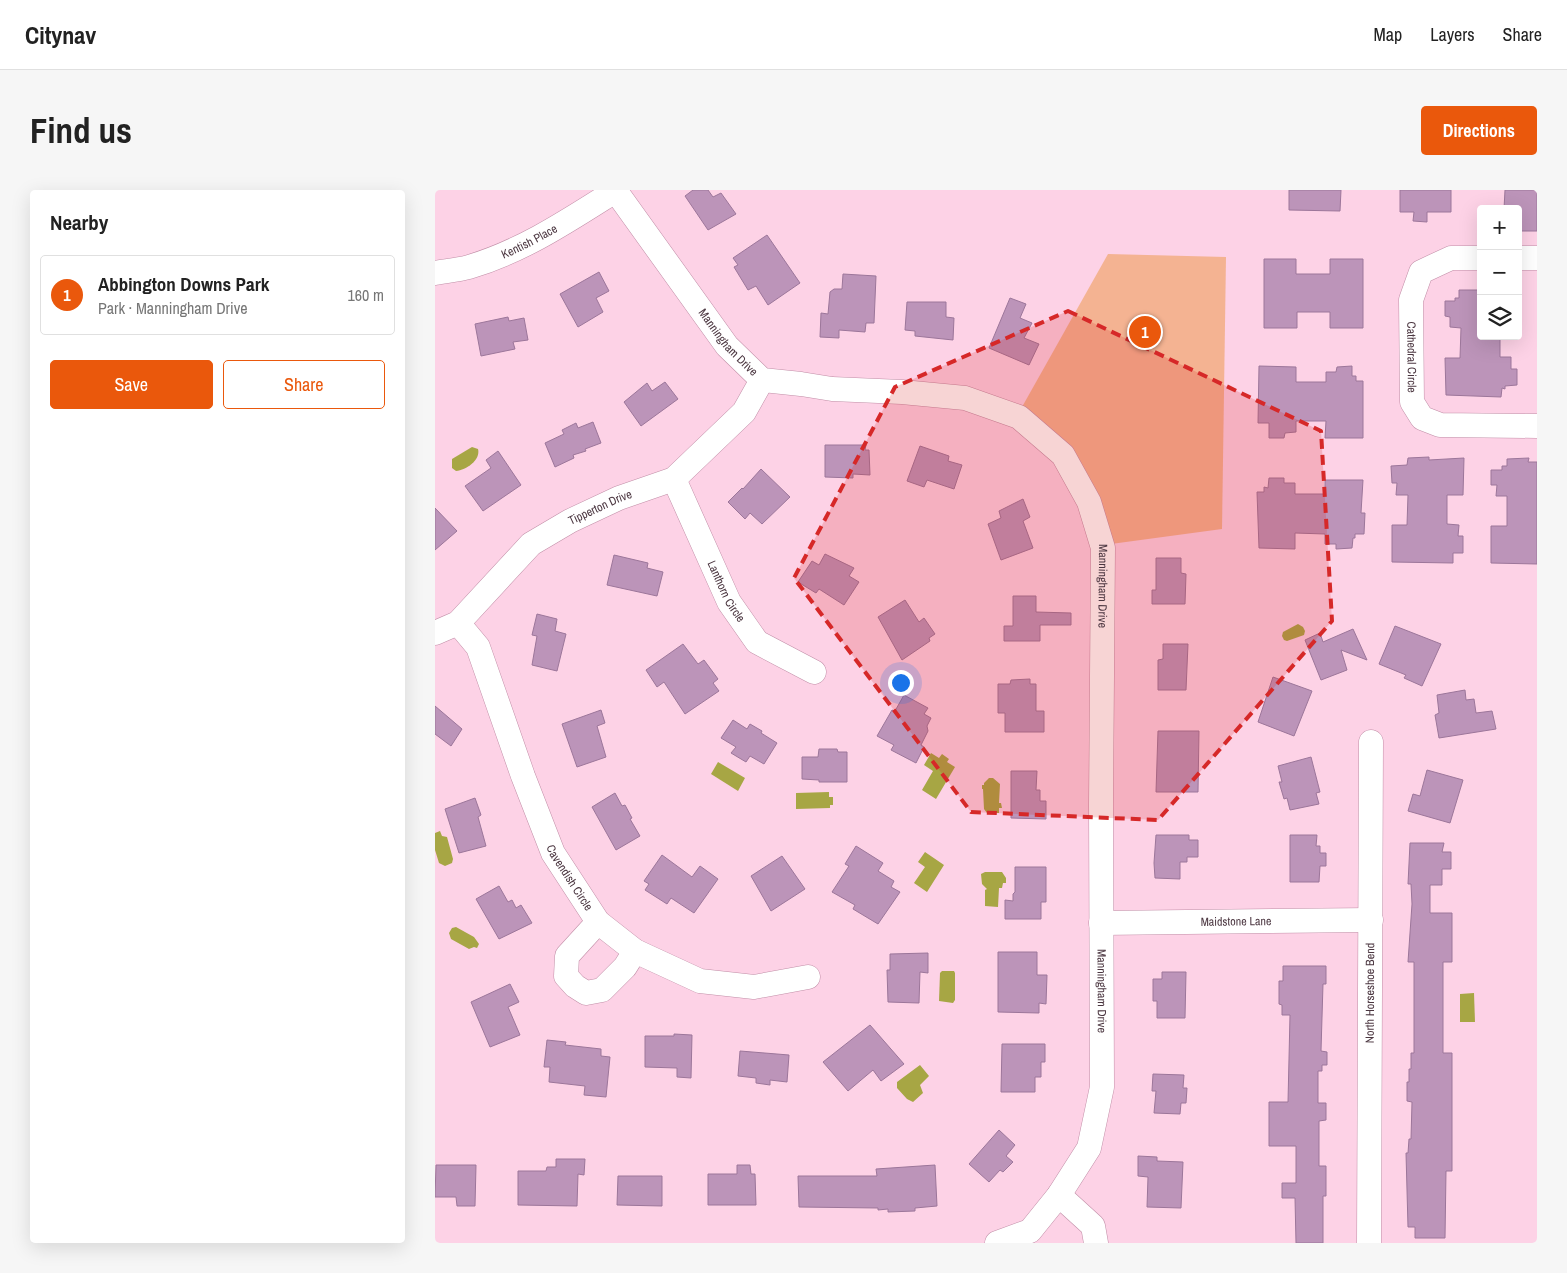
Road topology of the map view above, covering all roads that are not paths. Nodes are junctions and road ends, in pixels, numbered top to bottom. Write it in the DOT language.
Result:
graph roads {
  1 [pos="615,190"];
  2 [pos="1477,258"];
  3 [pos="1522,258"];
  4 [pos="1537,258"];
  5 [pos="435,273"];
  6 [pos="762,380"];
  7 [pos="1537,426"];
  8 [pos="674,479"];
  9 [pos="458,623"];
  10 [pos="435,633"];
  11 [pos="814,672"];
  12 [pos="1371,742"];
  13 [pos="1371,920"];
  14 [pos="598,922"];
  15 [pos="1101,923"];
  16 [pos="635,951"];
  17 [pos="808,977"];
  18 [pos="1059,1195"];
  19 [pos="1036,1237"];
  20 [pos="997,1243"];
  21 [pos="1096,1243"];
  22 [pos="1369,1243"];
  1 -- 5 [label="street, Kentish Place"];
  1 -- 6 [label="street, Manningham Drive"];
  2 -- 7 [label="street, Cathedral Circle"];
  3 -- 4 [label="street"];
  6 -- 8 [label="street, Tipperton Drive"];
  6 -- 15 [label="street, Manningham Drive"];
  8 -- 9 [label="street, Tipperton Drive"];
  8 -- 11 [label="street, Lanthorn Circle"];
  9 -- 10 [label="street, Tipperton Drive"];
  9 -- 14 [label="street, Cavendish Circle"];
  12 -- 13 [label="street, North Horseshoe Bend"];
  13 -- 15 [label="street, Maidstone Lane"];
  13 -- 22 [label="street, North Horseshoe Bend"];
  14 -- 16 [label="street, Cavendish Circle"];
  14 -- 16 [label="street"];
  15 -- 18 [label="street, Manningham Drive"];
  16 -- 17 [label="street, Cavendish Circle"];
  18 -- 19 [label="street, Manningham Drive"];
  18 -- 21 [label="street"];
  19 -- 20 [label="street, Manningham Drive"];
}
